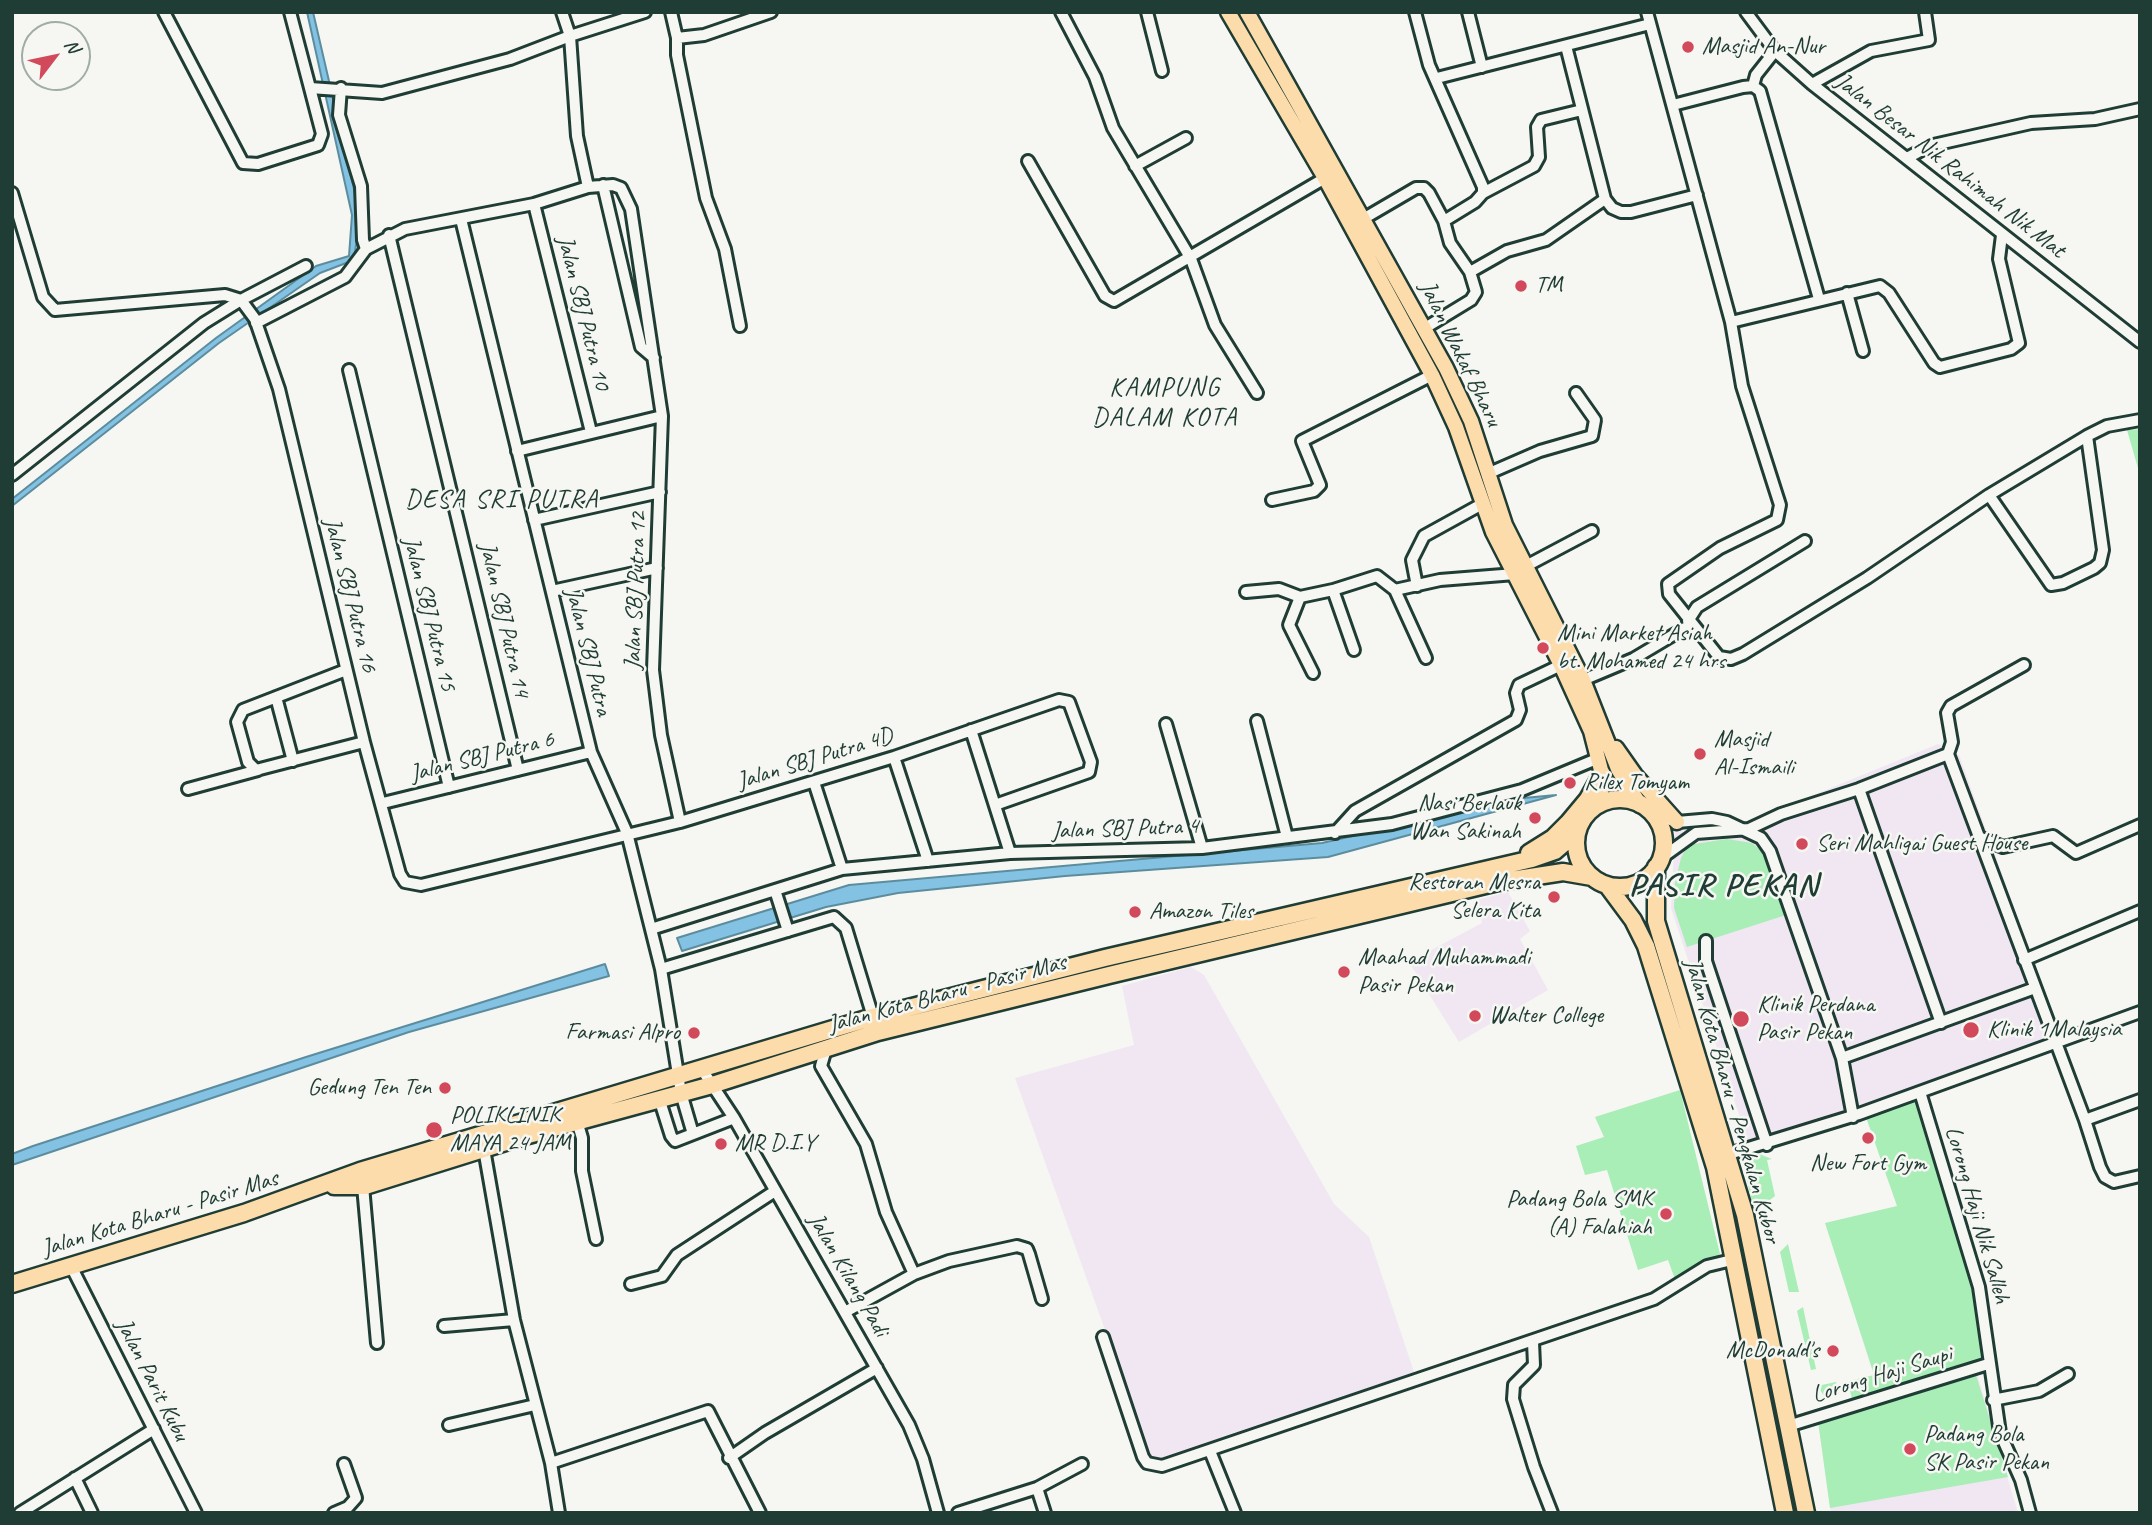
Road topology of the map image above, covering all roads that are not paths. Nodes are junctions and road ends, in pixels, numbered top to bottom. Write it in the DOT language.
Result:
graph roads {
  1 [pos="164,12"];
  2 [pos="290,12"];
  3 [pos="562,12"];
  4 [pos="645,12"];
  5 [pos="671,12"];
  6 [pos="771,12"];
  7 [pos="1061,12"];
  8 [pos="1147,12"];
  9 [pos="1228,12"];
  10 [pos="1247,12"];
  11 [pos="1415,12"];
  12 [pos="1468,12"];
  13 [pos="1647,12"];
  14 [pos="1746,12"];
  15 [pos="1925,12"];
  16 [pos="1650,24"];
  17 [pos="570,36"];
  18 [pos="677,38"];
  19 [pos="1566,46"];
  20 [pos="1774,51"];
  21 [pos="1482,67"];
  22 [pos="1162,71"];
  23 [pos="1437,78"];
  24 [pos="1812,83"];
  25 [pos="1753,86"];
  26 [pos="313,88"];
  27 [pos="339,88"];
  28 [pos="1673,105"];
  29 [pos="1582,110"];
  30 [pos="2140,110"];
  31 [pos="1186,138"];
  32 [pos="1909,157"];
  33 [pos="1028,161"];
  34 [pos="1135,166"];
  35 [pos="1325,178"];
  36 [pos="603,185"];
  37 [pos="588,187"];
  38 [pos="1483,193"];
  39 [pos="12,194"];
  40 [pos="1698,195"];
  41 [pos="1605,199"];
  42 [pos="534,204"];
  43 [pos="461,219"];
  44 [pos="1363,219"];
  45 [pos="1444,221"];
  46 [pos="389,235"];
  47 [pos="2002,235"];
  48 [pos="366,249"];
  49 [pos="1191,259"];
  50 [pos="306,266"];
  51 [pos="1470,272"];
  52 [pos="1847,293"];
  53 [pos="1819,299"];
  54 [pos="244,304"];
  55 [pos="256,321"];
  56 [pos="1731,322"];
  57 [pos="740,326"];
  58 [pos="1425,328"];
  59 [pos="2138,338"];
  60 [pos="1863,351"];
  61 [pos="654,358"];
  62 [pos="349,370"];
  63 [pos="1432,375"];
  64 [pos="1257,393"];
  65 [pos="1576,393"];
  66 [pos="662,416"];
  67 [pos="2140,420"];
  68 [pos="591,432"];
  69 [pos="2087,436"];
  70 [pos="517,451"];
  71 [pos="1487,474"];
  72 [pos="12,475"];
  73 [pos="660,492"];
  74 [pos="1989,495"];
  75 [pos="1272,500"];
  76 [pos="1482,504"];
  77 [pos="534,520"];
  78 [pos="1592,531"];
  79 [pos="1805,541"];
  80 [pos="657,568"];
  81 [pos="1520,570"];
  82 [pos="1417,586"];
  83 [pos="1333,590"];
  84 [pos="1395,590"];
  85 [pos="552,592"];
  86 [pos="1246,592"];
  87 [pos="1300,597"];
  88 [pos="1689,623"];
  89 [pos="1354,650"];
  90 [pos="1426,659"];
  91 [pos="1561,665"];
  92 [pos="2024,665"];
  93 [pos="346,670"];
  94 [pos="1313,673"];
  95 [pos="1583,680"];
  96 [pos="276,697"];
  97 [pos="1591,700"];
  98 [pos="1257,721"];
  99 [pos="1166,724"];
  100 [pos="971,730"];
  101 [pos="364,741"];
  102 [pos="590,752"];
  103 [pos="1948,754"];
  104 [pos="894,757"];
  105 [pos="293,761"];
  106 [pos="1600,766"];
  107 [pos="261,770"];
  108 [pos="518,770"];
  109 [pos="814,782"];
  110 [pos="449,787"];
  111 [pos="188,789"];
  112 [pos="1859,789"];
  113 [pos="383,803"];
  114 [pos="995,805"];
  115 [pos="1595,807"];
  116 [pos="1646,809"];
  117 [pos="680,822"];
  118 [pos="1677,822"];
  119 [pos="2140,825"];
  120 [pos="1749,829"];
  121 [pos="1577,832"];
  122 [pos="627,833"];
  123 [pos="1335,833"];
  124 [pos="1287,837"];
  125 [pos="1979,837"];
  126 [pos="1202,848"];
  127 [pos="1010,853"];
  128 [pos="928,860"];
  129 [pos="1516,862"];
  130 [pos="1658,863"];
  131 [pos="842,869"];
  132 [pos="402,878"];
  133 [pos="1599,881"];
  134 [pos="776,893"];
  135 [pos="2140,911"];
  136 [pos="787,928"];
  137 [pos="651,929"];
  138 [pos="1706,941"];
  139 [pos="2024,960"];
  140 [pos="661,969"];
  141 [pos="2035,988"];
  142 [pos="2140,1012"];
  143 [pos="873,1017"];
  144 [pos="1941,1023"];
  145 [pos="2057,1044"];
  146 [pos="826,1049"];
  147 [pos="1842,1058"];
  148 [pos="701,1068"];
  149 [pos="678,1075"];
  150 [pos="712,1085"];
  151 [pos="1920,1092"];
  152 [pos="681,1093"];
  153 [pos="659,1098"];
  154 [pos="2140,1100"];
  155 [pos="1853,1116"];
  156 [pos="734,1118"];
  157 [pos="2085,1120"];
  158 [pos="578,1121"];
  159 [pos="693,1134"];
  160 [pos="1767,1144"];
  161 [pos="484,1149"];
  162 [pos="1729,1154"];
  163 [pos="2140,1176"];
  164 [pos="321,1186"];
  165 [pos="363,1186"];
  166 [pos="775,1191"];
  167 [pos="596,1240"];
  168 [pos="1735,1259"];
  169 [pos="71,1266"];
  170 [pos="914,1274"];
  171 [pos="12,1284"];
  172 [pos="631,1284"];
  173 [pos="1042,1299"];
  174 [pos="845,1312"];
  175 [pos="514,1320"];
  176 [pos="444,1326"];
  177 [pos="1102,1337"];
  178 [pos="1533,1342"];
  179 [pos="377,1343"];
  180 [pos="1988,1363"];
  181 [pos="877,1368"];
  182 [pos="2068,1374"];
  183 [pos="1993,1400"];
  184 [pos="535,1405"];
  185 [pos="449,1425"];
  186 [pos="1788,1426"];
  187 [pos="154,1429"];
  188 [pos="1210,1451"];
  189 [pos="730,1458"];
  190 [pos="551,1463"];
  191 [pos="344,1464"];
  192 [pos="1082,1464"];
  193 [pos="75,1478"];
  194 [pos="1037,1488"];
  195 [pos="20,1513"];
  196 [pos="92,1513"];
  197 [pos="197,1513"];
  198 [pos="334,1513"];
  199 [pos="559,1513"];
  200 [pos="760,1513"];
  201 [pos="938,1513"];
  202 [pos="958,1513"];
  203 [pos="1045,1513"];
  204 [pos="1234,1513"];
  205 [pos="1552,1513"];
  206 [pos="1785,1513"];
  207 [pos="1807,1513"];
  208 [pos="2030,1513"];
  1 -- 26 [label="street"];
  2 -- 26 [label="street"];
  3 -- 17 [label="street"];
  4 -- 17 [label="street"];
  5 -- 18 [label="street"];
  6 -- 18 [label="street"];
  7 -- 34 [label="street"];
  8 -- 22 [label="street"];
  9 -- 35 [label="main road, Jalan Wakaf Bharu"];
  10 -- 44 [label="main road, Jalan Wakaf Bharu"];
  11 -- 23 [label="street"];
  12 -- 21 [label="street"];
  13 -- 16 [label="street"];
  14 -- 20 [label="street, Jalan Besar Nik Rahimah Nik Mat"];
  15 -- 24 [label="street"];
  16 -- 19 [label="street"];
  16 -- 28 [label="street"];
  17 -- 27 [label="street"];
  17 -- 37 [label="street"];
  18 -- 57 [label="street"];
  19 -- 21 [label="street"];
  19 -- 29 [label="street"];
  20 -- 24 [label="street, Jalan Besar Nik Rahimah Nik Mat"];
  20 -- 25 [label="street"];
  21 -- 23 [label="street"];
  23 -- 38 [label="street"];
  24 -- 32 [label="street, Jalan Besar Nik Rahimah Nik Mat"];
  25 -- 28 [label="street"];
  25 -- 53 [label="street"];
  26 -- 27 [label="street"];
  27 -- 48 [label="street"];
  28 -- 40 [label="street"];
  29 -- 38 [label="street"];
  29 -- 41 [label="street"];
  30 -- 32 [label="street"];
  31 -- 34 [label="street"];
  32 -- 47 [label="street, Jalan Besar Nik Rahimah Nik Mat"];
  33 -- 49 [label="street"];
  34 -- 49 [label="street"];
  35 -- 49 [label="street"];
  35 -- 63 [label="main road, Jalan Wakaf Bharu"];
  36 -- 37 [label="street"];
  36 -- 61 [label="street, Jalan SBJ Putra 12"];
  36 -- 61 [label="street, Jalan SBJ Putra 12"];
  37 -- 42 [label="street"];
  38 -- 45 [label="street"];
  39 -- 54 [label="street"];
  40 -- 41 [label="street"];
  40 -- 56 [label="street"];
  41 -- 51 [label="street"];
  42 -- 43 [label="street"];
  42 -- 68 [label="street, Jalan SBJ Putra 10"];
  43 -- 46 [label="street"];
  43 -- 70 [label="street, Jalan SBJ Putra"];
  44 -- 45 [label="street"];
  44 -- 58 [label="main road, Jalan Wakaf Bharu"];
  45 -- 51 [label="street"];
  46 -- 48 [label="street"];
  46 -- 108 [label="street, Jalan SBJ Putra 14"];
  47 -- 52 [label="street"];
  47 -- 59 [label="street, Jalan Besar Nik Rahimah Nik Mat"];
  48 -- 55 [label="street"];
  49 -- 64 [label="street"];
  50 -- 54 [label="street"];
  51 -- 58 [label="street"];
  52 -- 53 [label="street"];
  52 -- 60 [label="street"];
  53 -- 56 [label="street"];
  54 -- 55 [label="street, Jalan SBJ Putra 16"];
  54 -- 72 [label="street"];
  55 -- 93 [label="street, Jalan SBJ Putra 16"];
  56 -- 88 [label="street"];
  58 -- 71 [label="main road, Jalan Wakaf Bharu"];
  61 -- 66 [label="street, Jalan SBJ Putra 12"];
  62 -- 110 [label="street, Jalan SBJ Putra 15"];
  63 -- 75 [label="street"];
  63 -- 76 [label="main road, Jalan Wakaf Bharu"];
  65 -- 71 [label="street"];
  66 -- 68 [label="street"];
  66 -- 73 [label="street, Jalan SBJ Putra 12"];
  67 -- 69 [label="street"];
  68 -- 70 [label="street"];
  69 -- 74 [label="street"];
  69 -- 74 [label="street"];
  70 -- 77 [label="street, Jalan SBJ Putra"];
  71 -- 81 [label="main road, Jalan Wakaf Bharu"];
  73 -- 77 [label="street"];
  73 -- 80 [label="street, Jalan SBJ Putra 12"];
  74 -- 88 [label="street"];
  76 -- 81 [label="main road, Jalan Wakaf Bharu"];
  76 -- 82 [label="street"];
  77 -- 85 [label="street, Jalan SBJ Putra"];
  78 -- 81 [label="street"];
  79 -- 88 [label="street"];
  80 -- 85 [label="street"];
  80 -- 117 [label="street, Jalan SBJ Putra 12"];
  81 -- 82 [label="street"];
  81 -- 91 [label="main road, Jalan Wakaf Bharu"];
  81 -- 95 [label="main road, Jalan Wakaf Bharu"];
  82 -- 84 [label="street"];
  83 -- 84 [label="street"];
  83 -- 87 [label="street"];
  83 -- 89 [label="street"];
  84 -- 90 [label="street"];
  85 -- 102 [label="street, Jalan SBJ Putra"];
  86 -- 87 [label="street"];
  87 -- 94 [label="street"];
  88 -- 95 [label="street"];
  91 -- 106 [label="main road, Jalan Wakaf Bharu"];
  91 -- 123 [label="street"];
  92 -- 103 [label="street"];
  93 -- 96 [label="street"];
  93 -- 101 [label="street, Jalan SBJ Putra 16"];
  95 -- 97 [label="main road, Jalan Wakaf Bharu"];
  96 -- 105 [label="street"];
  96 -- 107 [label="street"];
  97 -- 116 [label="main road, Jalan Wakaf Bharu"];
  97 -- 118 [label="main road"];
  98 -- 124 [label="street"];
  99 -- 126 [label="street"];
  100 -- 104 [label="street, Jalan SBJ Putra 4D"];
  100 -- 114 [label="street"];
  100 -- 114 [label="street, Jalan SBJ Putra 4D"];
  101 -- 105 [label="street"];
  101 -- 113 [label="street, Jalan SBJ Putra 16"];
  102 -- 108 [label="street, Jalan SBJ Putra 6"];
  102 -- 122 [label="street, Jalan SBJ Putra"];
  103 -- 112 [label="street"];
  103 -- 125 [label="street"];
  104 -- 109 [label="street, Jalan SBJ Putra 4D"];
  104 -- 128 [label="street"];
  105 -- 107 [label="street"];
  106 -- 115 [label="main road"];
  106 -- 123 [label="street, Jalan SBJ Putra 4"];
  106 -- 129 [label="highway"];
  107 -- 111 [label="street"];
  108 -- 110 [label="street, Jalan SBJ Putra 6"];
  109 -- 117 [label="street, Jalan SBJ Putra 4D"];
  109 -- 131 [label="street"];
  110 -- 113 [label="street, Jalan SBJ Putra 6"];
  112 -- 120 [label="street"];
  112 -- 144 [label="street"];
  113 -- 132 [label="street, Jalan SBJ Putra 16"];
  114 -- 127 [label="street"];
  115 -- 116 [label="highway"];
  115 -- 121 [label="highway"];
  116 -- 118 [label="street"];
  116 -- 130 [label="highway"];
  117 -- 122 [label="street, Jalan SBJ Putra 4D"];
  118 -- 120 [label="street"];
  119 -- 125 [label="street"];
  120 -- 130 [label="street"];
  120 -- 147 [label="street"];
  121 -- 129 [label="highway, Jalan Kota Bharu - Pasir Mas"];
  121 -- 133 [label="highway"];
  122 -- 132 [label="street, Jalan SBJ Putra 4D"];
  122 -- 137 [label="street, Jalan SBJ Putra"];
  123 -- 124 [label="street, Jalan SBJ Putra 4"];
  124 -- 126 [label="street, Jalan SBJ Putra 4"];
  125 -- 139 [label="street"];
  126 -- 127 [label="street, Jalan SBJ Putra 4"];
  127 -- 128 [label="street, Jalan SBJ Putra 4"];
  128 -- 131 [label="street, Jalan SBJ Putra 4"];
  129 -- 143 [label="highway, Jalan Kota Bharu - Pasir Mas"];
  130 -- 133 [label="highway"];
  130 -- 162 [label="highway, Jalan Kota Bharu - Pengkalan Kubor"];
  131 -- 134 [label="street, Jalan SBJ Putra 4"];
  133 -- 146 [label="highway, Jalan Kota Bharu - Pasir Mas"];
  133 -- 168 [label="highway, Jalan Kota Bharu - Pengkalan Kubor"];
  134 -- 136 [label="street"];
  134 -- 137 [label="street, Jalan SBJ Putra 4"];
  135 -- 139 [label="street"];
  136 -- 140 [label="street"];
  136 -- 143 [label="street"];
  137 -- 140 [label="street, Jalan SBJ Putra"];
  138 -- 160 [label="street"];
  139 -- 141 [label="street"];
  140 -- 149 [label="street, Jalan SBJ Putra"];
  141 -- 144 [label="street"];
  141 -- 145 [label="street"];
  142 -- 145 [label="street"];
  143 -- 148 [label="highway, Jalan Kota Bharu - Pasir Mas"];
  144 -- 147 [label="street"];
  145 -- 151 [label="street"];
  145 -- 157 [label="street"];
  146 -- 150 [label="highway, Jalan Kota Bharu - Pasir Mas"];
  146 -- 170 [label="street"];
  147 -- 155 [label="street"];
  148 -- 149 [label="highway, Jalan Kota Bharu - Pasir Mas"];
  148 -- 150 [label="street, Jalan Kilang Padi"];
  149 -- 152 [label="street, Jalan SBJ Putra"];
  149 -- 164 [label="highway, Jalan Kota Bharu - Pasir Mas"];
  150 -- 152 [label="highway, Jalan Kota Bharu - Pasir Mas"];
  150 -- 156 [label="street, Jalan Kilang Padi"];
  151 -- 155 [label="street"];
  151 -- 180 [label="street, Lorong Haji Nik Salleh"];
  152 -- 153 [label="highway, Jalan Kota Bharu - Pasir Mas"];
  152 -- 159 [label="street, Jalan SBJ Putra"];
  153 -- 158 [label="highway, Jalan Kota Bharu - Pasir Mas"];
  153 -- 159 [label="street"];
  154 -- 157 [label="street"];
  155 -- 160 [label="street"];
  156 -- 159 [label="street"];
  156 -- 166 [label="street, Jalan Kilang Padi"];
  157 -- 163 [label="street"];
  158 -- 161 [label="highway, Jalan Kota Bharu - Pasir Mas"];
  158 -- 167 [label="street"];
  160 -- 162 [label="street"];
  161 -- 165 [label="highway, Jalan Kota Bharu - Pasir Mas"];
  161 -- 175 [label="street"];
  162 -- 186 [label="highway, Jalan Kota Bharu - Pengkalan Kubor"];
  164 -- 165 [label="highway, Jalan Kota Bharu - Pasir Mas"];
  164 -- 169 [label="highway, Jalan Kota Bharu - Pasir Mas"];
  165 -- 179 [label="street"];
  166 -- 172 [label="street"];
  166 -- 174 [label="street, Jalan Kilang Padi"];
  168 -- 178 [label="street"];
  168 -- 206 [label="highway, Jalan Kota Bharu - Pengkalan Kubor"];
  169 -- 171 [label="highway, Jalan Kota Bharu - Pasir Mas"];
  169 -- 187 [label="street, Jalan Parit Kubu"];
  170 -- 173 [label="street"];
  170 -- 174 [label="street"];
  174 -- 181 [label="street, Jalan Kilang Padi"];
  175 -- 176 [label="street"];
  175 -- 184 [label="street"];
  177 -- 188 [label="street"];
  178 -- 188 [label="street"];
  178 -- 205 [label="street"];
  180 -- 183 [label="street, Lorong Haji Nik Salleh"];
  180 -- 186 [label="street, Lorong Haji Saupi"];
  181 -- 189 [label="street"];
  181 -- 201 [label="street, Jalan Kilang Padi"];
  182 -- 183 [label="street"];
  183 -- 208 [label="street, Lorong Haji Nik Salleh"];
  184 -- 185 [label="street"];
  184 -- 190 [label="street"];
  186 -- 207 [label="highway, Jalan Kota Bharu - Pengkalan Kubor"];
  187 -- 193 [label="street"];
  187 -- 197 [label="street, Jalan Parit Kubu"];
  188 -- 204 [label="street"];
  189 -- 190 [label="street"];
  189 -- 200 [label="street"];
  190 -- 199 [label="street"];
  191 -- 198 [label="street"];
  192 -- 194 [label="street"];
  193 -- 195 [label="street"];
  193 -- 196 [label="street"];
  194 -- 202 [label="street"];
  194 -- 203 [label="street"];
}
